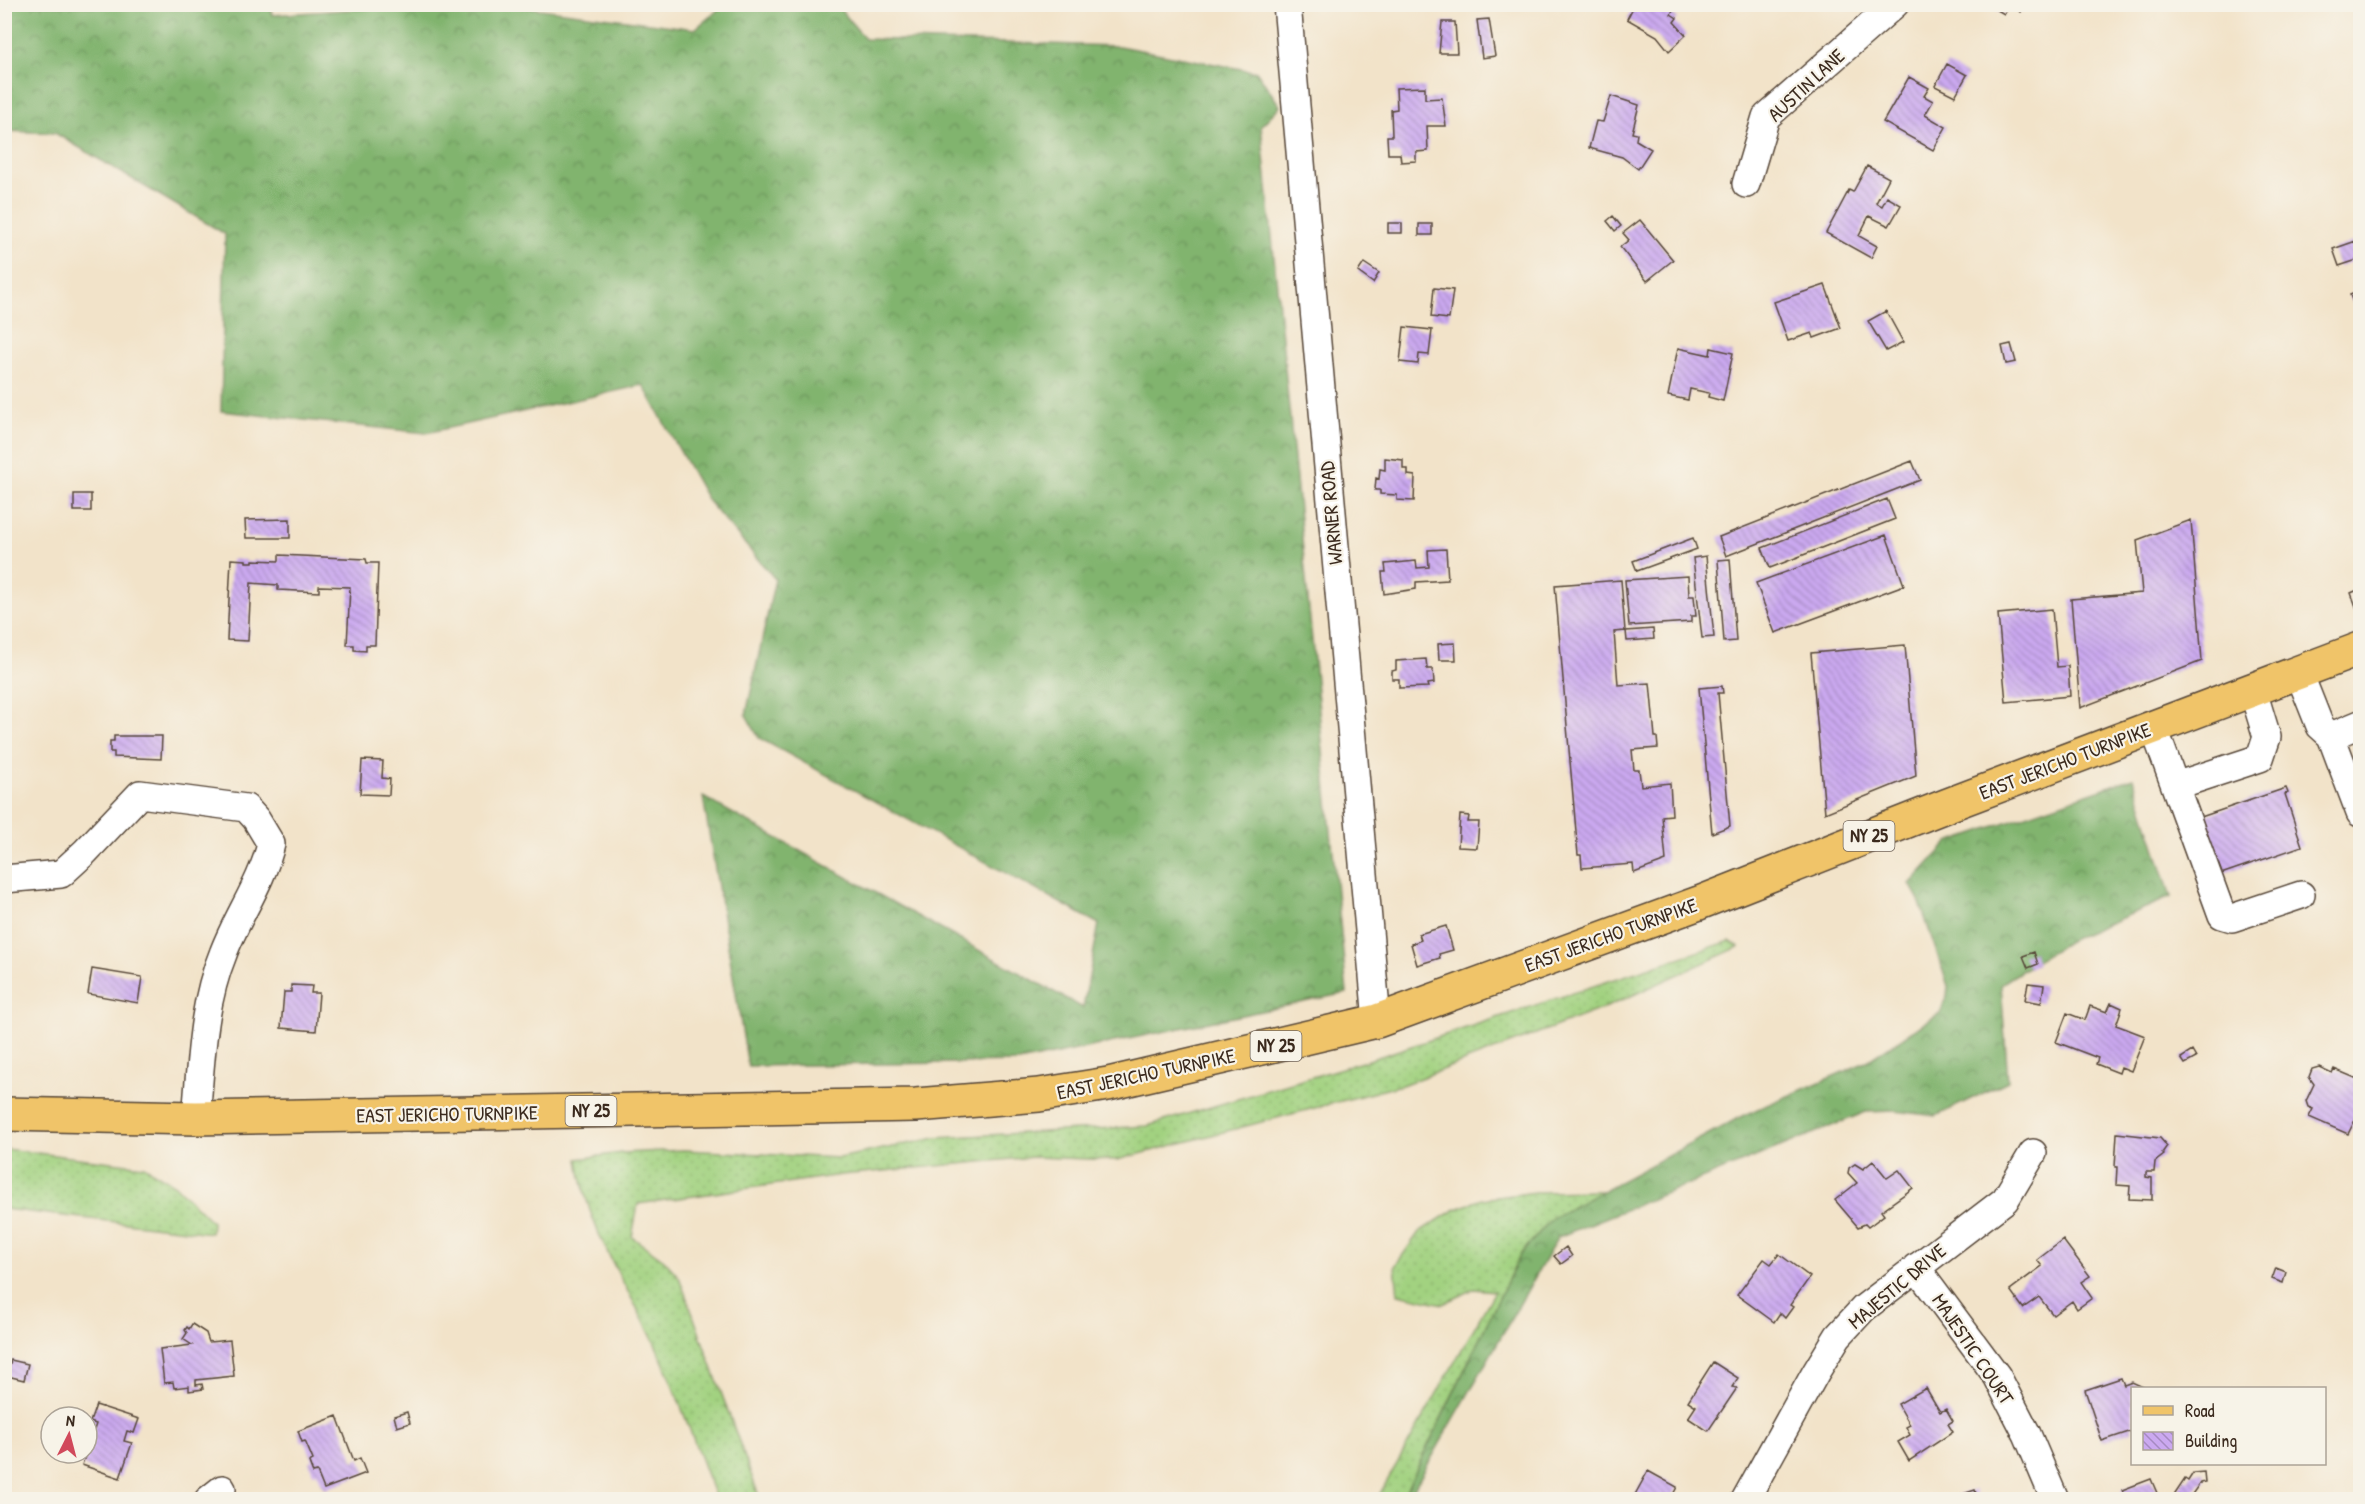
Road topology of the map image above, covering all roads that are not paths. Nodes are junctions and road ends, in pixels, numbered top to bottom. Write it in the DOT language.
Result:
graph roads {
  1 [pos="1287,4"];
  2 [pos="1895,4"];
  3 [pos="1746,184"];
  4 [pos="2361,649"];
  5 [pos="2299,673"];
  6 [pos="2253,691"];
  7 [pos="2361,724"];
  8 [pos="2154,728"];
  9 [pos="2331,735"];
  10 [pos="2175,786"];
  11 [pos="2361,813"];
  12 [pos="4,879"];
  13 [pos="2301,895"];
  14 [pos="1377,1021"];
  15 [pos="4,1114"];
  16 [pos="196,1118"];
  17 [pos="2033,1153"];
  18 [pos="1916,1267"];
  19 [pos="1745,1500"];
  20 [pos="2055,1500"];
  1 -- 14 [label="street, WARNER ROAD"];
  2 -- 3 [label="street, AUSTIN LANE"];
  4 -- 5 [label="main road, EAST JERICHO TURNPIKE / NY 25"];
  5 -- 6 [label="main road, EAST JERICHO TURNPIKE / NY 25"];
  5 -- 9 [label="street"];
  6 -- 8 [label="main road, EAST JERICHO TURNPIKE / NY 25"];
  6 -- 10 [label="street"];
  7 -- 9 [label="street"];
  8 -- 10 [label="street"];
  8 -- 14 [label="main road, EAST JERICHO TURNPIKE / NY 25"];
  9 -- 11 [label="street"];
  10 -- 13 [label="street"];
  12 -- 16 [label="street"];
  14 -- 16 [label="main road, EAST JERICHO TURNPIKE / NY 25"];
  15 -- 16 [label="main road, EAST JERICHO TURNPIKE / NY 25"];
  17 -- 18 [label="street, MAJESTIC DRIVE"];
  18 -- 19 [label="street, MAJESTIC DRIVE"];
  18 -- 20 [label="street, MAJESTIC COURT"];
}
